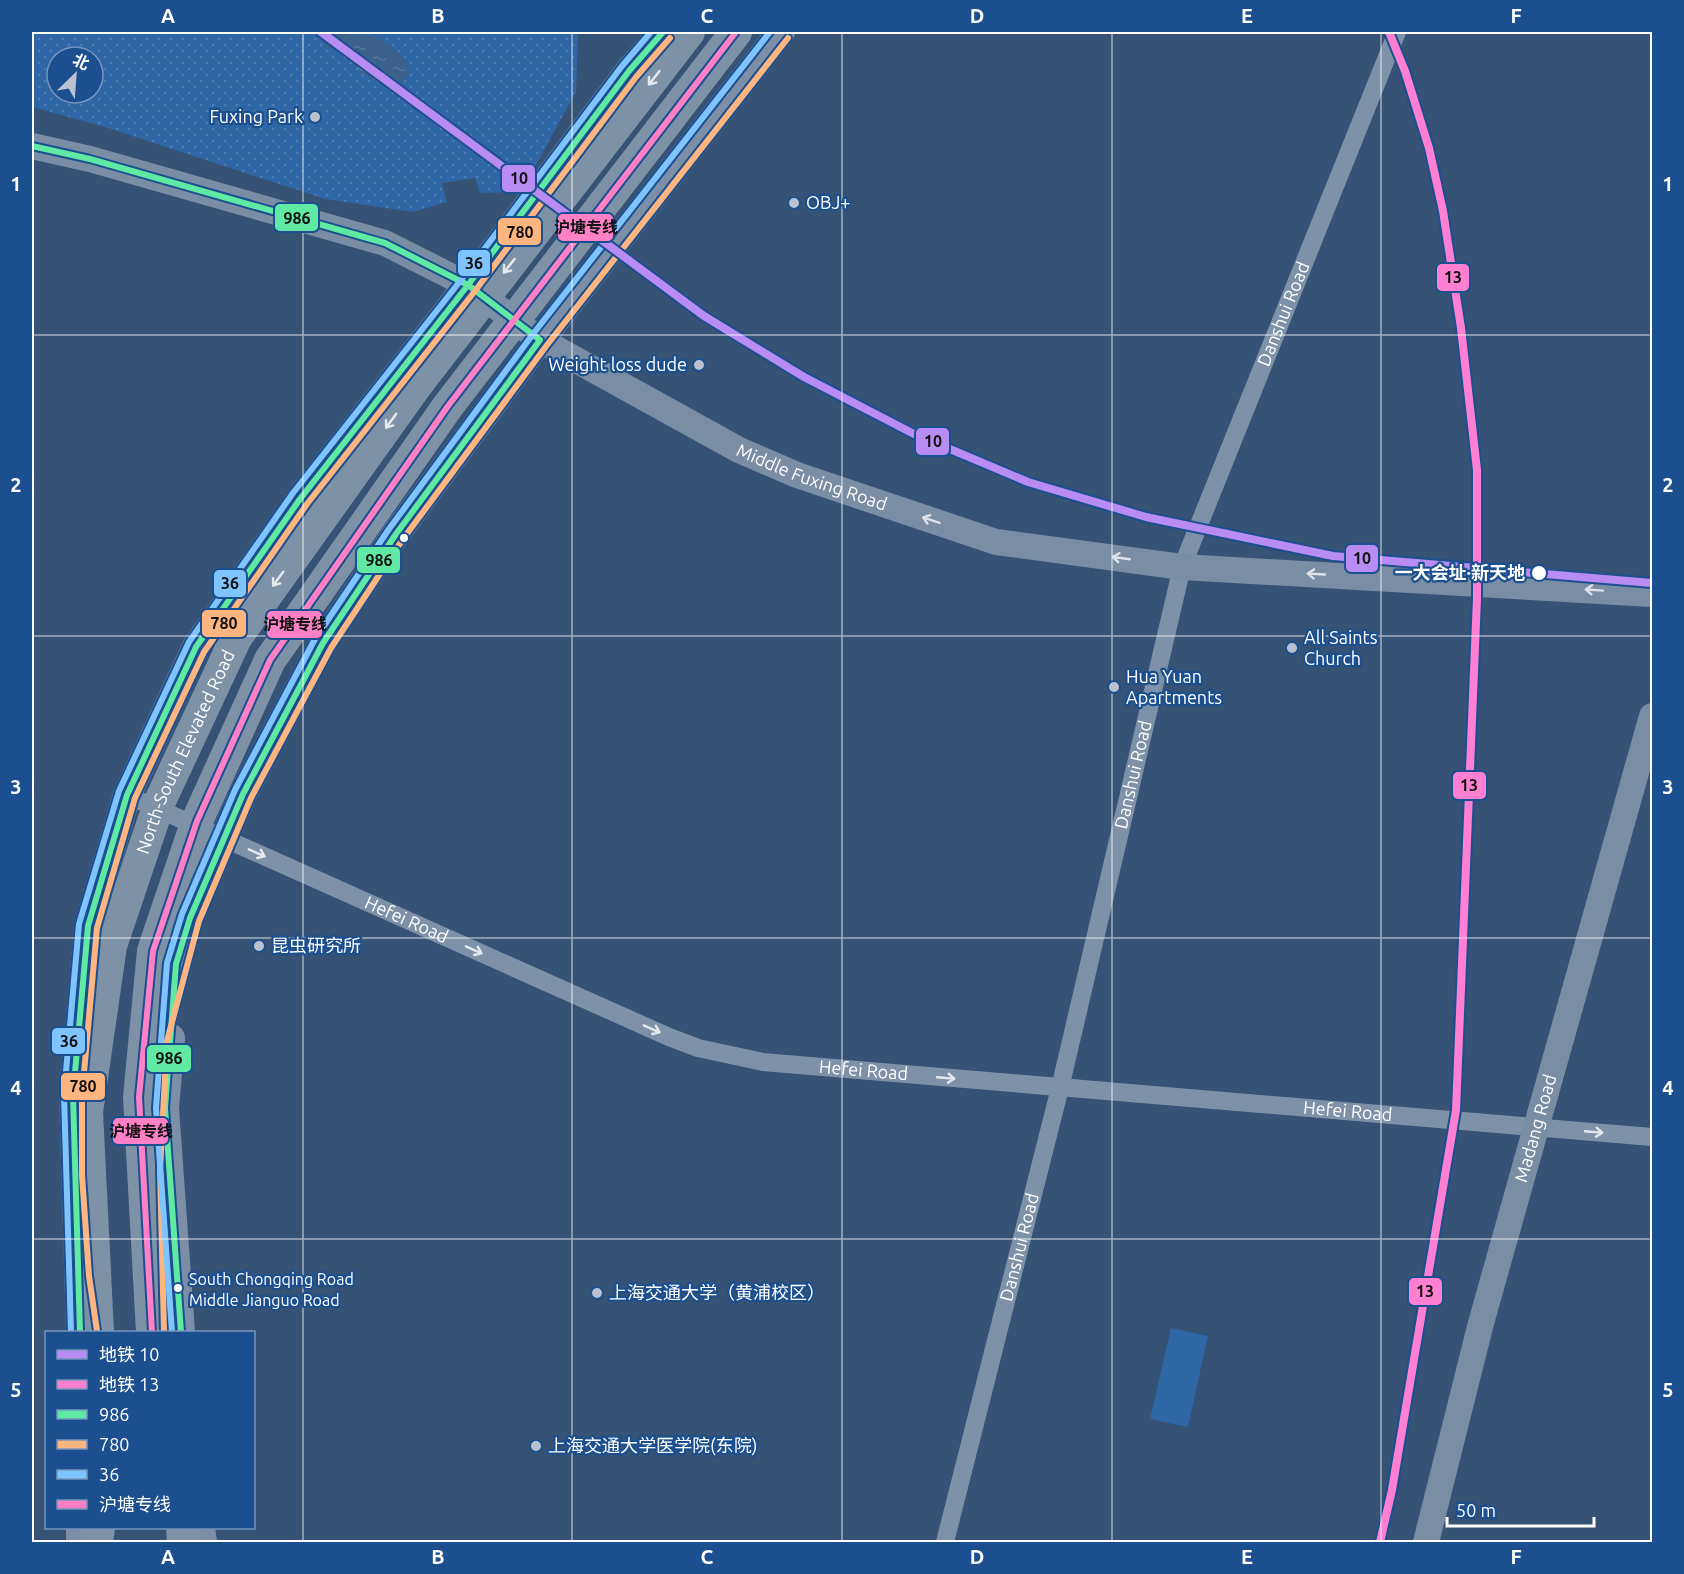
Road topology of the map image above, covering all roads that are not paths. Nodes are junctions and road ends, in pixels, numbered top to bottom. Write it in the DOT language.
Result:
graph roads {
  1 [pos="663,32"];
  2 [pos="689,32"];
  3 [pos="736,32"];
  4 [pos="781,32"];
  5 [pos="1397,32"];
  6 [pos="32,146"];
  7 [pos="468,285"];
  8 [pos="540,340"];
  9 [pos="1182,567"];
  10 [pos="1653,594"];
  11 [pos="1653,716"];
  12 [pos="127,795"];
  13 [pos="224,838"];
  14 [pos="176,964"];
  15 [pos="1060,1088"];
  16 [pos="1535,1127"];
  17 [pos="1653,1137"];
  18 [pos="80,1277"];
  19 [pos="80,1331"];
  20 [pos="88,1331"];
  21 [pos="98,1331"];
  22 [pos="154,1331"];
  23 [pos="154,1331"];
  24 [pos="181,1331"];
  25 [pos="945,1542"];
  26 [pos="1426,1542"];
  1 -- 7 [label="main road"];
  2 -- 21 [label="highway, North-South Elevated Road, one-way, bridge"];
  3 -- 22 [label="highway, North-South Elevated Road, bridge"];
  4 -- 8 [label="main road"];
  5 -- 9 [label="street, Danshui Road"];
  6 -- 7 [label="main road, Middle Fuxing Road"];
  7 -- 8 [label="main road, Middle Fuxing Road"];
  7 -- 12 [label="main road"];
  9 -- 8 [label="main road, Middle Fuxing Road, one-way"];
  8 -- 13 [label="main road"];
  10 -- 9 [label="main road, Middle Fuxing Road, one-way"];
  9 -- 15 [label="street, Danshui Road"];
  11 -- 16 [label="main road, Madang Road"];
  12 -- 13 [label="street, Hefei Road"];
  12 -- 18 [label="main road"];
  13 -- 14 [label="main road"];
  13 -- 15 [label="street, Hefei Road, one-way"];
  14 -- 23 [label="main road"];
  14 -- 24 [label="main road"];
  15 -- 16 [label="street, Hefei Road"];
  15 -- 25 [label="street, Danshui Road"];
  16 -- 17 [label="street, Hefei Road, one-way"];
  16 -- 26 [label="main road, Madang Road"];
  18 -- 19 [label="main road"];
  18 -- 20 [label="main road"];
}
